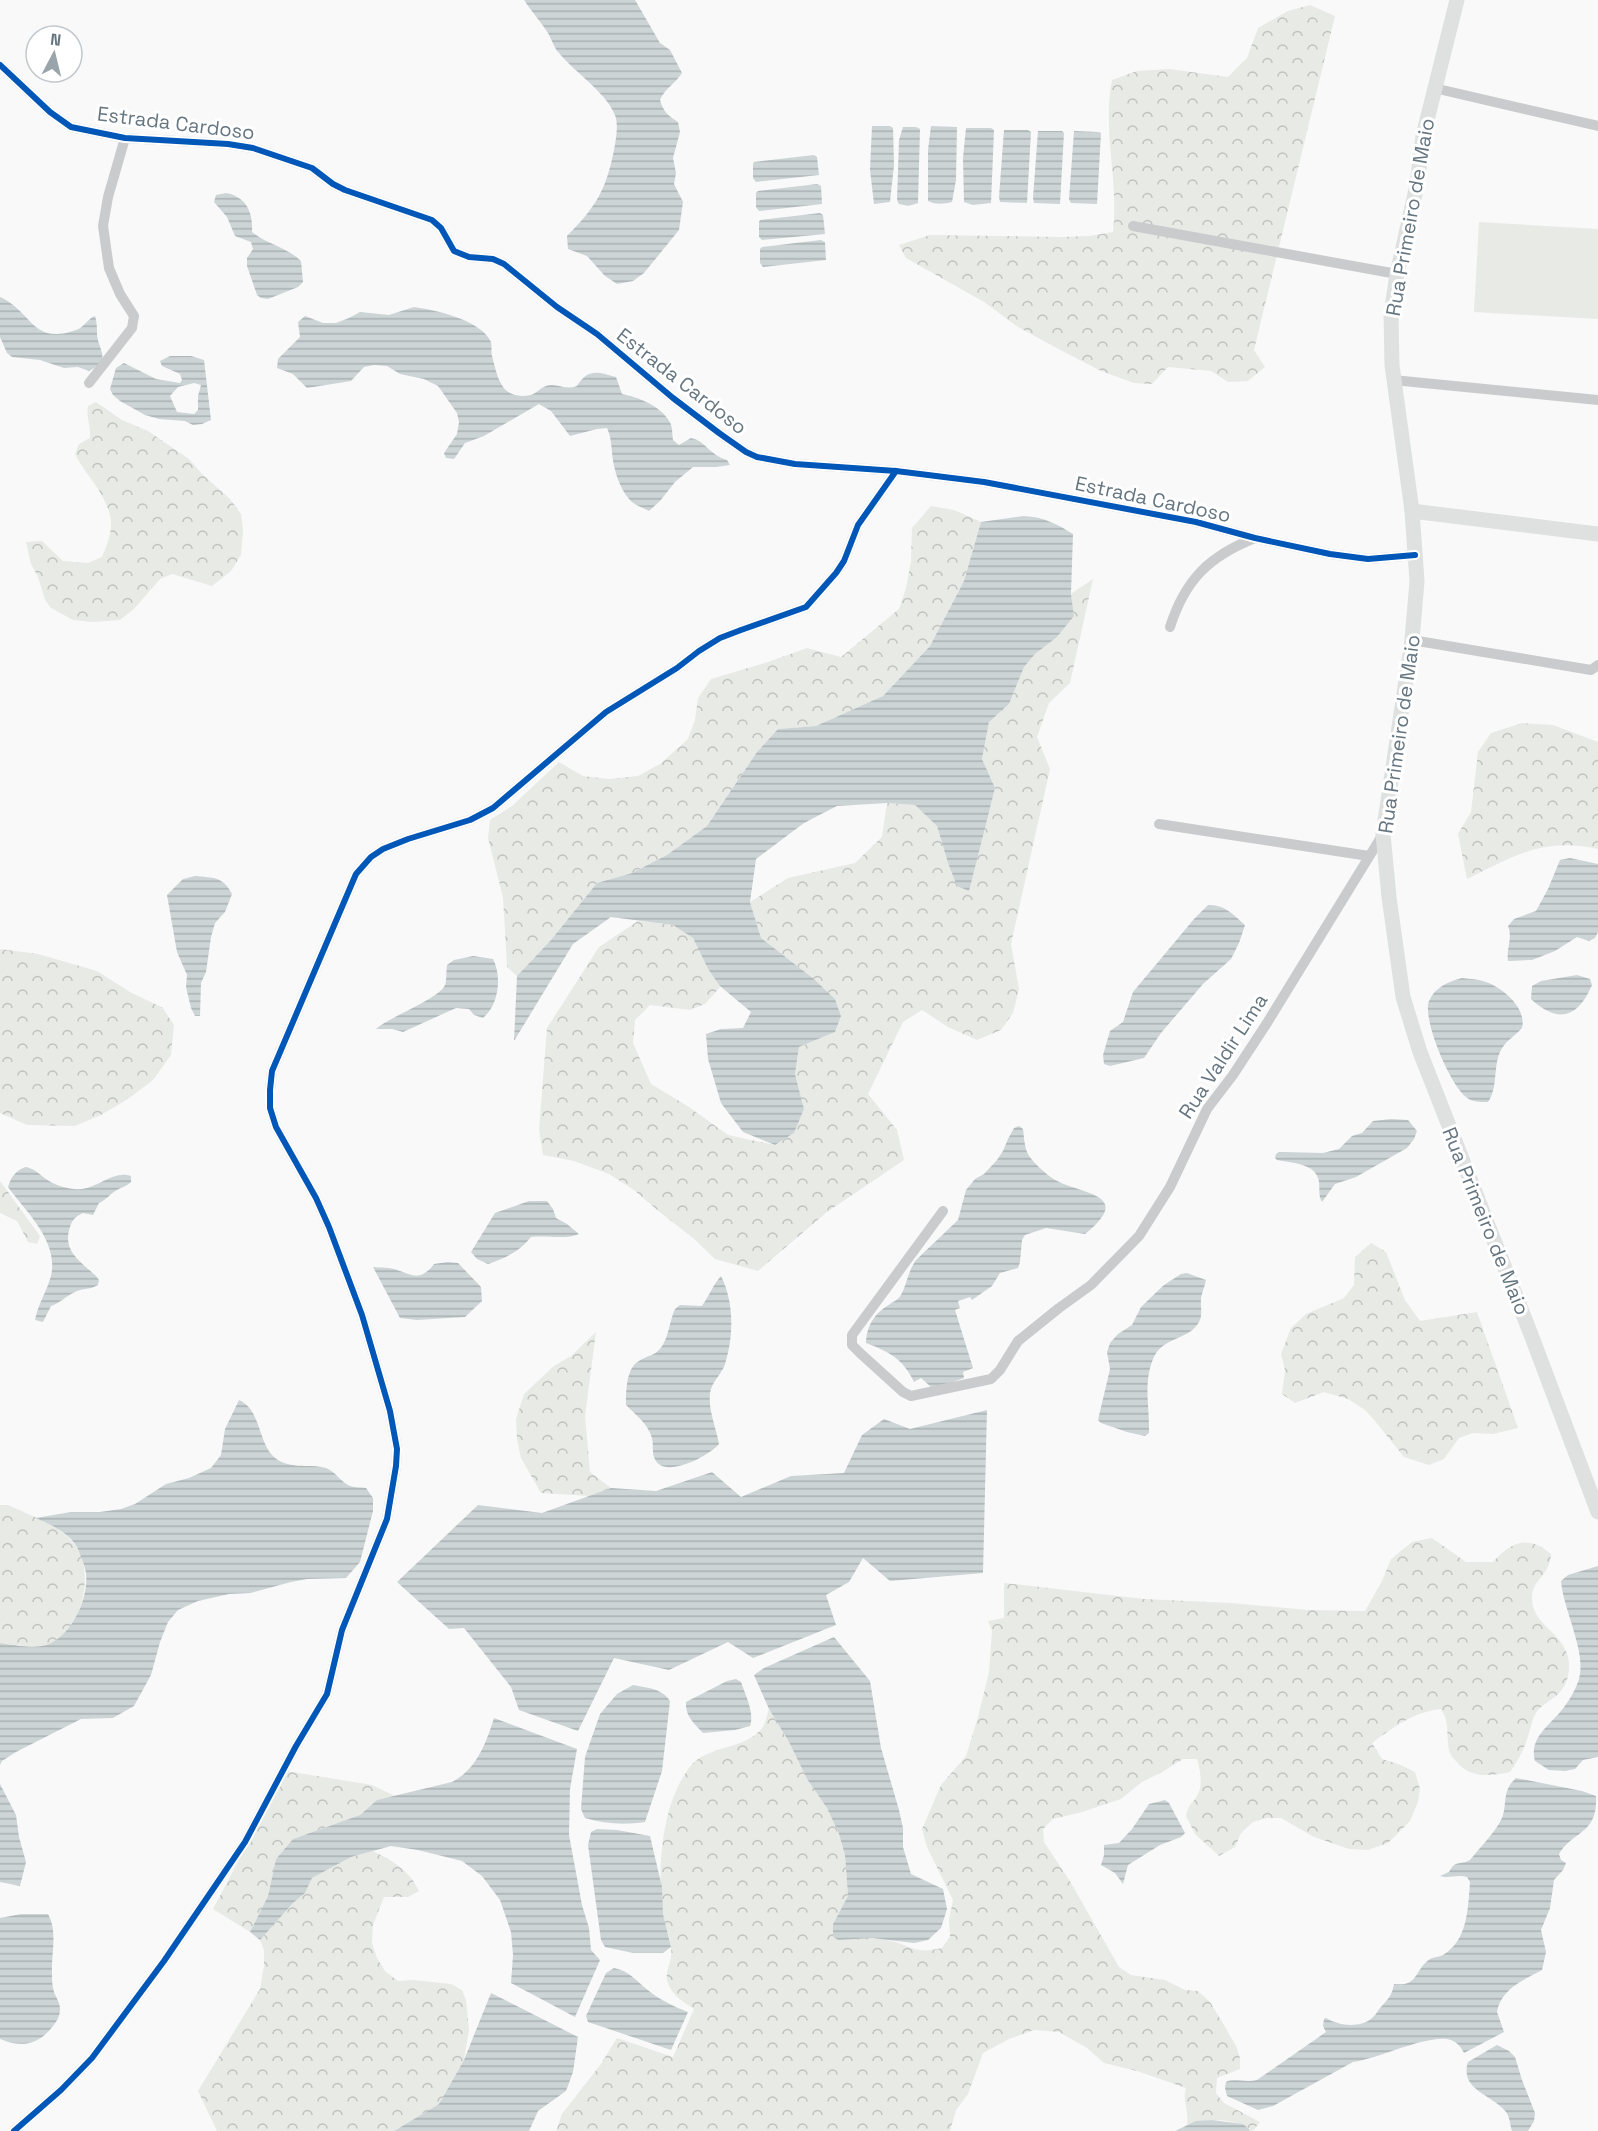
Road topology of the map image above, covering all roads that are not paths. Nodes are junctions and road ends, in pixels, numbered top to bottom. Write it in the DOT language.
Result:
graph roads {
  1 [pos="1456,0"];
  2 [pos="0,65"];
  3 [pos="1434,88"];
  4 [pos="1598,126"];
  5 [pos="125,138"];
  6 [pos="1133,226"];
  7 [pos="1396,274"];
  8 [pos="1393,380"];
  9 [pos="89,383"];
  10 [pos="1598,400"];
  11 [pos="896,471"];
  12 [pos="1412,511"];
  13 [pos="1598,534"];
  14 [pos="1255,538"];
  15 [pos="1415,555"];
  16 [pos="1170,627"];
  17 [pos="1412,640"];
  18 [pos="1598,665"];
  19 [pos="1159,824"];
  20 [pos="1383,834"];
  21 [pos="1368,856"];
  22 [pos="943,1211"];
  23 [pos="1598,1512"];
  24 [pos="14,2131"];
  1 -- 3 [label="main road, Rua Primeiro de Maio"];
  2 -- 5 [label="street, Estrada Cardoso"];
  3 -- 4 [label="street"];
  3 -- 7 [label="main road, Rua Primeiro de Maio"];
  5 -- 9 [label="street"];
  5 -- 11 [label="street, Estrada Cardoso"];
  6 -- 7 [label="street"];
  7 -- 8 [label="main road, Rua Primeiro de Maio"];
  8 -- 10 [label="street"];
  8 -- 12 [label="main road, Rua Primeiro de Maio"];
  11 -- 14 [label="street, Estrada Cardoso"];
  11 -- 24 [label="street"];
  12 -- 13 [label="main road"];
  12 -- 15 [label="main road, Rua Primeiro de Maio"];
  14 -- 15 [label="street, Estrada Cardoso"];
  14 -- 16 [label="street"];
  15 -- 17 [label="main road, Rua Primeiro de Maio"];
  17 -- 18 [label="street"];
  17 -- 20 [label="main road, Rua Primeiro de Maio"];
  19 -- 21 [label="street"];
  20 -- 21 [label="street, Rua Valdir Lima"];
  20 -- 23 [label="main road, Rua Primeiro de Maio"];
  21 -- 22 [label="street, Rua Valdir Lima"];
}
